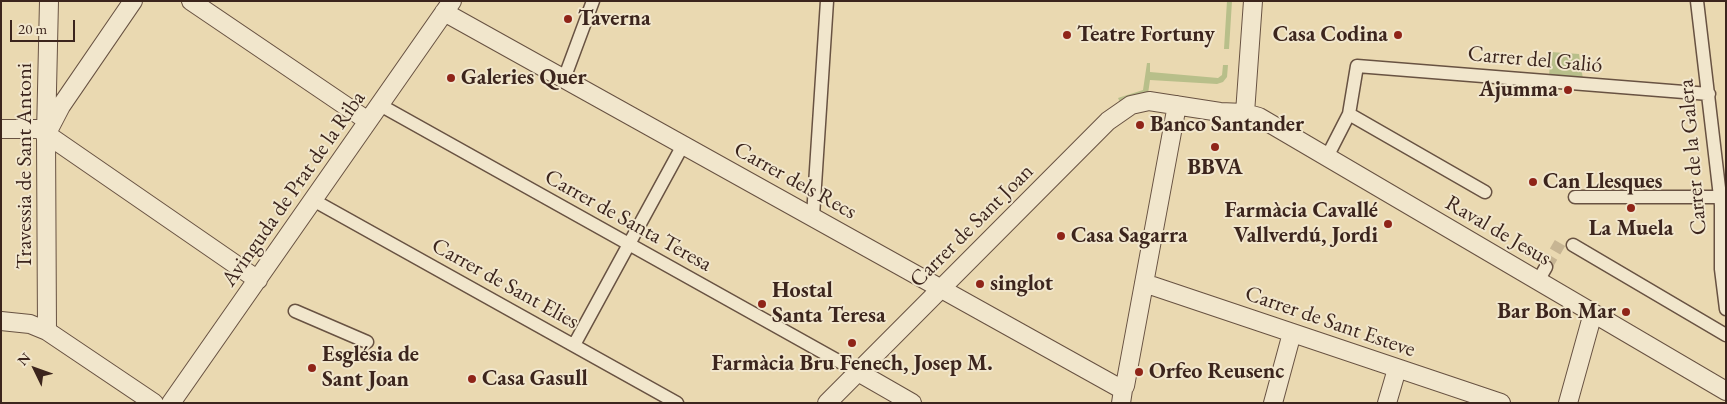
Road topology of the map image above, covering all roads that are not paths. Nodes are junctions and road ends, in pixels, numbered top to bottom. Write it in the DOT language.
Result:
graph roads {
  1 [pos="49,1"];
  2 [pos="133,1"];
  3 [pos="191,1"];
  4 [pos="593,1"];
  5 [pos="826,1"];
  6 [pos="1253,1"];
  7 [pos="1697,1"];
  8 [pos="448,7"];
  9 [pos="564,78"];
  10 [pos="1709,94"];
  11 [pos="380,105"];
  12 [pos="1130,105"];
  13 [pos="1178,105"];
  14 [pos="1245,113"];
  15 [pos="1349,114"];
  16 [pos="368,122"];
  17 [pos="1,129"];
  18 [pos="46,134"];
  19 [pos="684,145"];
  20 [pos="1327,157"];
  21 [pos="1485,192"];
  22 [pos="1575,197"];
  23 [pos="1718,197"];
  24 [pos="313,200"];
  25 [pos="813,216"];
  26 [pos="629,244"];
  27 [pos="1573,245"];
  28 [pos="258,280"];
  29 [pos="1144,283"];
  30 [pos="942,288"];
  31 [pos="1726,309"];
  32 [pos="295,311"];
  33 [pos="1593,313"];
  34 [pos="1,322"];
  35 [pos="47,331"];
  36 [pos="1292,333"];
  37 [pos="1726,335"];
  38 [pos="367,342"];
  39 [pos="574,345"];
  40 [pos="1397,369"];
  41 [pos="858,372"];
  42 [pos="1726,391"];
  43 [pos="1123,393"];
  44 [pos="154,403"];
  45 [pos="171,403"];
  46 [pos="677,403"];
  47 [pos="827,403"];
  48 [pos="912,403"];
  49 [pos="1272,403"];
  50 [pos="1387,403"];
  51 [pos="1501,403"];
  52 [pos="1568,403"];
  1 -- 18 [label="street, Travessia de Sant Antoni"];
  2 -- 18 [label="street"];
  3 -- 16 [label="street"];
  4 -- 9 [label="street"];
  5 -- 25 [label="street"];
  6 -- 14 [label="street"];
  7 -- 10 [label="street, Carrer de la Galera"];
  8 -- 9 [label="street, Carrer dels Recs"];
  8 -- 11 [label="street, Avinguda de Prat de la Riba"];
  9 -- 19 [label="street, Carrer dels Recs"];
  10 -- 15 [label="street, Carrer del Galió"];
  10 -- 23 [label="street, Carrer de la Galera"];
  11 -- 16 [label="street, Avinguda de Prat de la Riba"];
  11 -- 26 [label="street, Carrer de Santa Teresa"];
  12 -- 13 [label="street, Raval de Jesus"];
  12 -- 30 [label="street, Carrer de Sant Joan"];
  13 -- 14 [label="street, Raval de Jesus"];
  13 -- 29 [label="street"];
  14 -- 20 [label="street, Raval de Jesus"];
  15 -- 20 [label="street"];
  15 -- 21 [label="street"];
  16 -- 24 [label="street, Avinguda de Prat de la Riba"];
  17 -- 18 [label="street"];
  18 -- 28 [label="street"];
  18 -- 35 [label="street, Travessia de Sant Antoni"];
  19 -- 25 [label="street, Carrer dels Recs"];
  19 -- 26 [label="street"];
  20 -- 33 [label="street, Raval de Jesus"];
  22 -- 23 [label="street"];
  23 -- 31 [label="street, Carrer de la Galera"];
  24 -- 28 [label="street, Avinguda de Prat de la Riba"];
  24 -- 39 [label="street, Carrer de Sant Elies"];
  25 -- 30 [label="street, Carrer dels Recs"];
  26 -- 39 [label="street"];
  26 -- 41 [label="street, Carrer de Santa Teresa"];
  27 -- 37 [label="street"];
  28 -- 45 [label="street, Avinguda de Prat de la Riba"];
  29 -- 36 [label="street, Carrer de Sant Esteve"];
  29 -- 43 [label="street"];
  30 -- 41 [label="street, Carrer de Sant Joan"];
  30 -- 43 [label="street, Carrer dels Recs"];
  32 -- 38 [label="street"];
  33 -- 42 [label="street, Raval de Jesus"];
  33 -- 52 [label="street"];
  34 -- 35 [label="street"];
  35 -- 44 [label="street"];
  36 -- 40 [label="street, Carrer de Sant Esteve"];
  36 -- 49 [label="street"];
  39 -- 46 [label="street, Carrer de Sant Elies"];
  40 -- 50 [label="street"];
  40 -- 51 [label="street, Carrer de Sant Esteve"];
  41 -- 47 [label="street, Carrer de Sant Joan"];
  41 -- 48 [label="street"];
}
